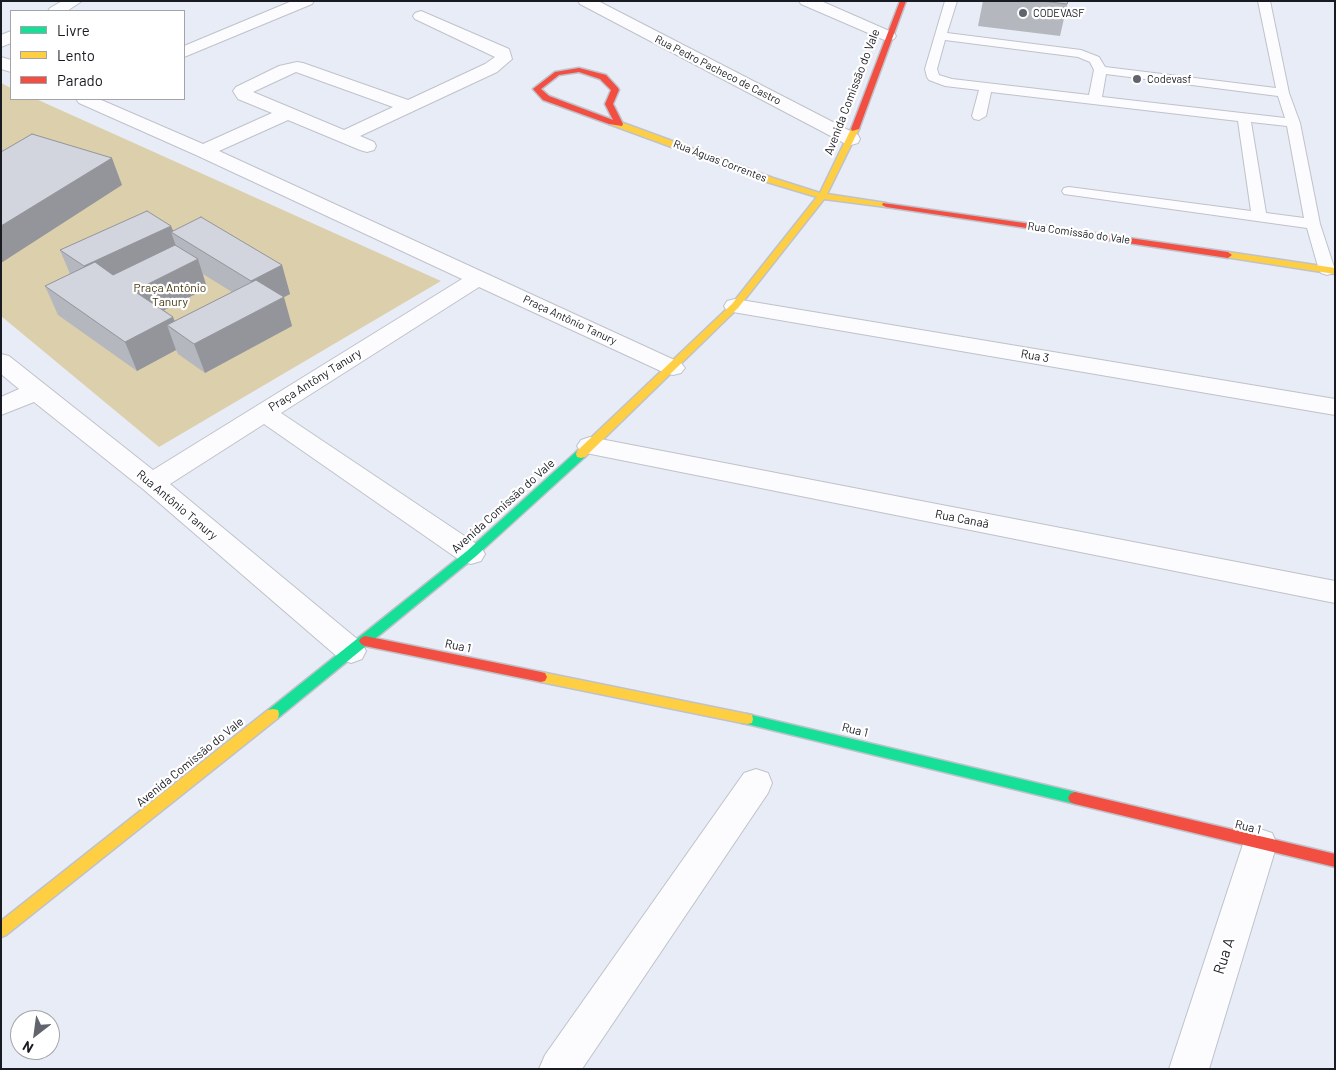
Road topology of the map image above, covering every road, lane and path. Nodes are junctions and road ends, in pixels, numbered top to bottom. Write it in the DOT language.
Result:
graph roads {
  1 [pos="74,1"];
  2 [pos="306,1"];
  3 [pos="586,1"];
  4 [pos="807,1"];
  5 [pos="902,1"];
  6 [pos="951,1"];
  7 [pos="1264,1"];
  8 [pos="58,10"];
  9 [pos="421,16"];
  10 [pos="888,36"];
  11 [pos="941,36"];
  12 [pos="185,52"];
  13 [pos="1100,70"];
  14 [pos="986,87"];
  15 [pos="1283,93"];
  16 [pos="1096,99"];
  17 [pos="87,100"];
  18 [pos="407,106"];
  19 [pos="288,113"];
  20 [pos="979,116"];
  21 [pos="1244,117"];
  22 [pos="1293,123"];
  23 [pos="619,124"];
  24 [pos="346,136"];
  25 [pos="851,139"];
  26 [pos="367,146"];
  27 [pos="204,151"];
  28 [pos="1069,191"];
  29 [pos="822,196"];
  30 [pos="1258,217"];
  31 [pos="1313,224"];
  32 [pos="1331,270"];
  33 [pos="478,278"];
  34 [pos="735,306"];
  35 [pos="1,361"];
  36 [pos="673,368"];
  37 [pos="36,391"];
  38 [pos="1335,407"];
  39 [pos="1,408"];
  40 [pos="263,412"];
  41 [pos="590,446"];
  42 [pos="152,483"];
  43 [pos="471,554"];
  44 [pos="1335,592"];
  45 [pos="358,646"];
  46 [pos="756,783"];
  47 [pos="1260,844"];
  48 [pos="1335,862"];
  49 [pos="1,930"];
  50 [pos="559,1069"];
  51 [pos="1189,1069"];
  1 -- 8 [label="street"];
  2 -- 12 [label="street"];
  3 -- 25 [label="street, Rua Pedro Pacheco de Castro"];
  4 -- 10 [label="street"];
  5 -- 10 [label="street, Avenida Comissão do Vale"];
  6 -- 11 [label="lane"];
  7 -- 15 [label="lane"];
  9 -- 18 [label="street"];
  10 -- 25 [label="street, Avenida Comissão do Vale"];
  11 -- 13 [label="lane"];
  11 -- 14 [label="lane"];
  13 -- 15 [label="lane"];
  13 -- 16 [label="lane"];
  14 -- 16 [label="lane"];
  14 -- 20 [label="lane"];
  15 -- 22 [label="lane"];
  16 -- 21 [label="lane"];
  17 -- 27 [label="street, Praça Antônio Tanury"];
  18 -- 19 [label="street"];
  18 -- 24 [label="street"];
  19 -- 24 [label="street"];
  19 -- 27 [label="street"];
  21 -- 22 [label="lane"];
  21 -- 30 [label="lane"];
  22 -- 31 [label="lane"];
  23 -- 23 [label="street, Rua Águas Correntes"];
  23 -- 29 [label="street, Rua Águas Correntes"];
  24 -- 26 [label="street"];
  25 -- 29 [label="street, Avenida Comissão do Vale"];
  27 -- 33 [label="street, Praça Antônio Tanury"];
  28 -- 30 [label="lane"];
  29 -- 32 [label="street, Rua Comissão do Vale"];
  29 -- 34 [label="street, Avenida Comissão do Vale"];
  30 -- 31 [label="lane"];
  31 -- 32 [label="lane"];
  33 -- 36 [label="street, Praça Antônio Tanury"];
  33 -- 40 [label="street, Praça Antôny Tanury"];
  34 -- 36 [label="street, Avenida Comissão do Vale"];
  34 -- 38 [label="street, Rua 3"];
  35 -- 37 [label="street, Rua Antônio Tanury"];
  36 -- 41 [label="street, Avenida Comissão do Vale"];
  37 -- 39 [label="street"];
  37 -- 42 [label="street, Rua Antônio Tanury"];
  40 -- 42 [label="street, Praça Antôny Tanury"];
  40 -- 43 [label="street"];
  41 -- 43 [label="street, Avenida Comissão do Vale"];
  41 -- 44 [label="street, Rua Canaã"];
  42 -- 45 [label="street, Rua Antônio Tanury"];
  43 -- 45 [label="street, Avenida Comissão do Vale"];
  45 -- 47 [label="street, Rua 1"];
  45 -- 49 [label="street, Avenida Comissão do Vale"];
  46 -- 50 [label="street"];
  47 -- 48 [label="street, Rua 1"];
  47 -- 51 [label="street, Rua A"];
}
